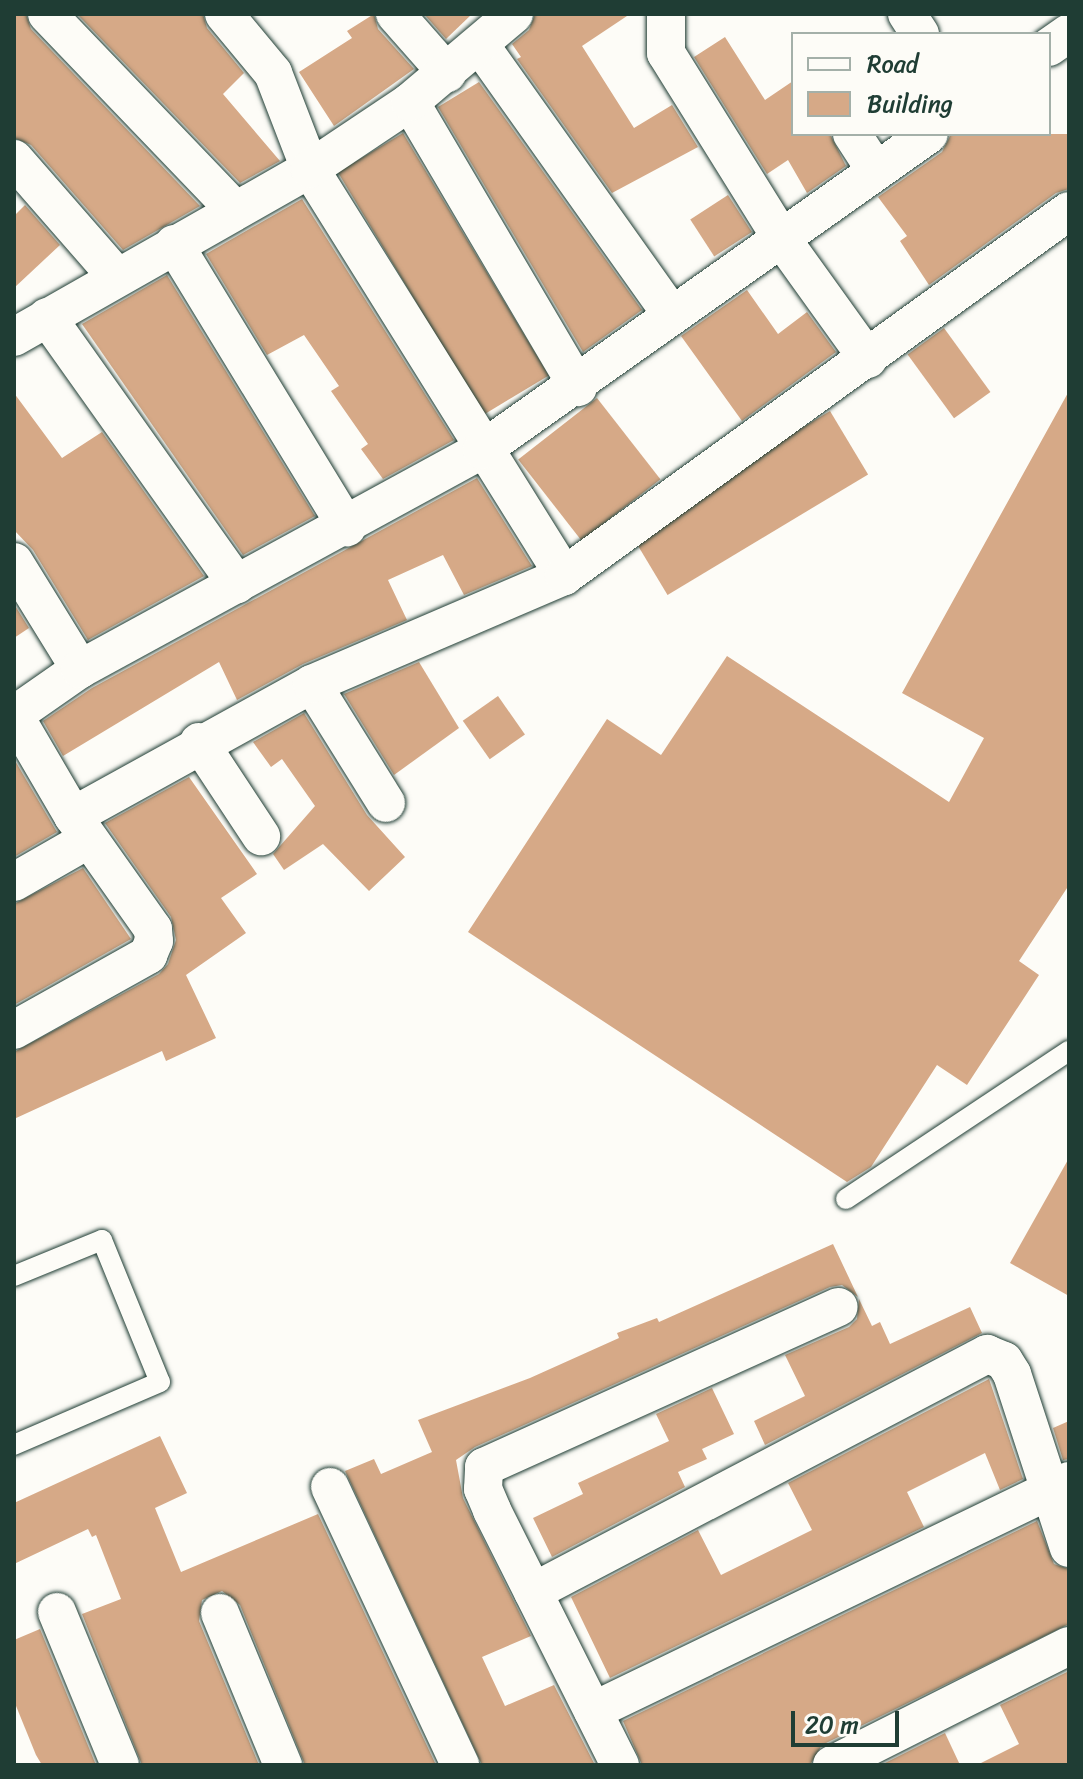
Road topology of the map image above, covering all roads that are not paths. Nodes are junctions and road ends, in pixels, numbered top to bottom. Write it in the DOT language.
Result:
graph roads {
  1 [pos="47,14"];
  2 [pos="224,14"];
  3 [pos="395,14"];
  4 [pos="666,14"];
  5 [pos="907,14"];
  6 [pos="509,15"];
  7 [pos="919,32"];
  8 [pos="1069,33"];
  9 [pos="480,45"];
  10 [pos="1051,46"];
  11 [pos="447,73"];
  12 [pos="410,102"];
  13 [pos="853,136"];
  14 [pos="926,136"];
  15 [pos="310,169"];
  16 [pos="876,171"];
  17 [pos="19,174"];
  18 [pos="233,208"];
  19 [pos="1069,211"];
  20 [pos="781,238"];
  21 [pos="174,244"];
  22 [pos="117,277"];
  23 [pos="672,315"];
  24 [pos="47,317"];
  25 [pos="14,337"];
  26 [pos="868,359"];
  27 [pos="578,387"];
  28 [pos="482,450"];
  29 [pos="347,527"];
  30 [pos="16,567"];
  31 [pos="564,576"];
  32 [pos="237,584"];
  33 [pos="80,669"];
  34 [pos="312,684"];
  35 [pos="14,715"];
  36 [pos="199,742"];
  37 [pos="386,803"];
  38 [pos="81,828"];
  39 [pos="261,836"];
  40 [pos="14,882"];
  41 [pos="14,1030"];
  42 [pos="1069,1051"];
  43 [pos="846,1199"];
  44 [pos="14,1276"];
  45 [pos="839,1307"];
  46 [pos="14,1445"];
  47 [pos="1058,1486"];
  48 [pos="330,1487"];
  49 [pos="1069,1548"];
  50 [pos="533,1592"];
  51 [pos="57,1612"];
  52 [pos="220,1613"];
  53 [pos="1069,1646"];
  54 [pos="593,1711"];
  55 [pos="120,1765"];
  56 [pos="283,1765"];
  57 [pos="460,1765"];
  58 [pos="620,1765"];
  59 [pos="832,1765"];
  1 -- 18 [label="street"];
  2 -- 15 [label="street"];
  3 -- 11 [label="street"];
  4 -- 20 [label="street"];
  5 -- 7 [label="street"];
  6 -- 9 [label="street"];
  8 -- 10 [label="street"];
  9 -- 11 [label="street"];
  9 -- 23 [label="street"];
  11 -- 12 [label="street"];
  12 -- 15 [label="street"];
  12 -- 27 [label="street"];
  13 -- 16 [label="street"];
  14 -- 16 [label="street"];
  15 -- 18 [label="street"];
  15 -- 28 [label="street"];
  16 -- 20 [label="street"];
  17 -- 22 [label="street"];
  18 -- 21 [label="street"];
  19 -- 26 [label="street"];
  20 -- 23 [label="street"];
  20 -- 26 [label="street"];
  21 -- 22 [label="street"];
  21 -- 29 [label="street"];
  22 -- 24 [label="street"];
  23 -- 27 [label="street"];
  24 -- 25 [label="street"];
  24 -- 32 [label="street"];
  26 -- 31 [label="street"];
  27 -- 28 [label="street"];
  28 -- 29 [label="street"];
  28 -- 31 [label="street"];
  29 -- 32 [label="street"];
  30 -- 33 [label="street"];
  31 -- 34 [label="street"];
  32 -- 33 [label="street"];
  33 -- 35 [label="street"];
  34 -- 36 [label="street"];
  34 -- 37 [label="street"];
  35 -- 38 [label="street"];
  36 -- 38 [label="street"];
  36 -- 39 [label="street"];
  38 -- 40 [label="street"];
  38 -- 41 [label="street"];
  42 -- 43 [label="lane"];
  44 -- 46 [label="lane"];
  45 -- 50 [label="street"];
  47 -- 49 [label="street"];
  47 -- 50 [label="street"];
  47 -- 54 [label="street"];
  48 -- 57 [label="street"];
  50 -- 54 [label="street"];
  51 -- 55 [label="street"];
  52 -- 56 [label="street"];
  53 -- 59 [label="street"];
  54 -- 58 [label="street"];
}
